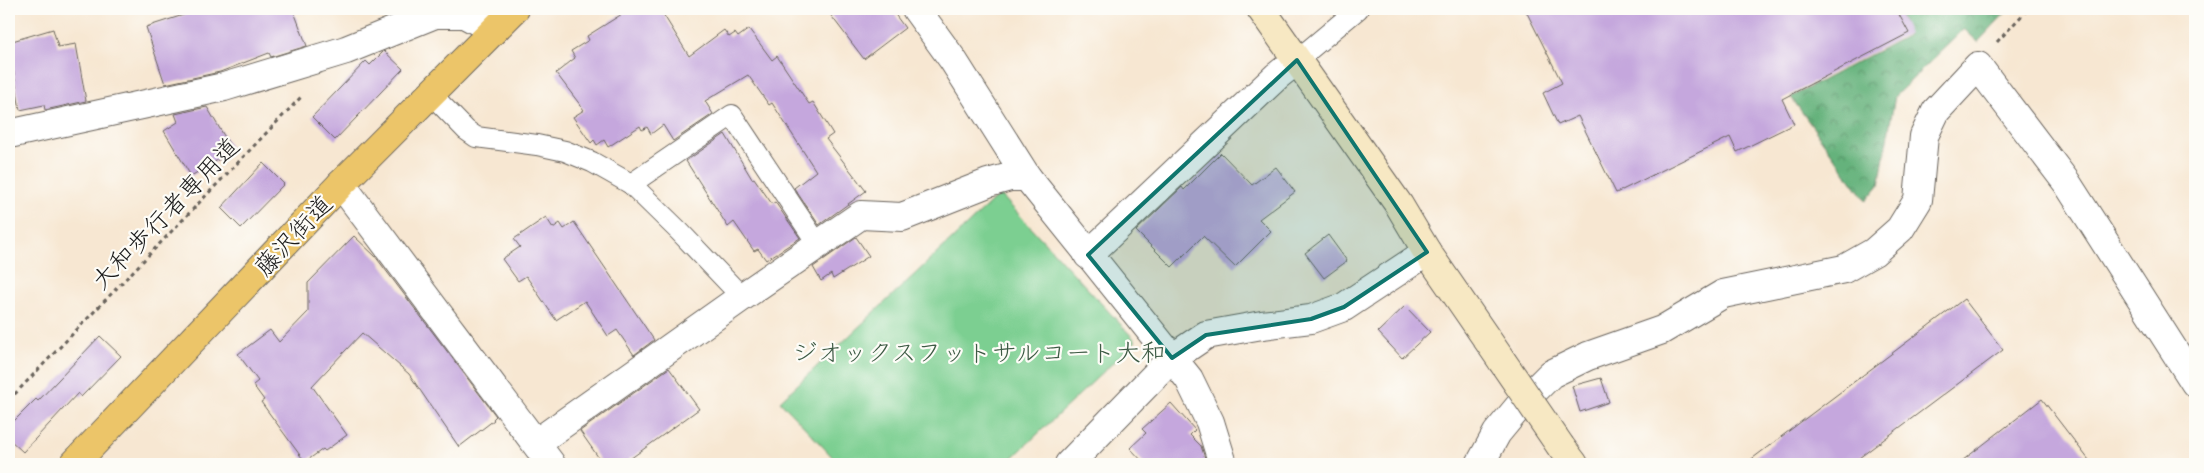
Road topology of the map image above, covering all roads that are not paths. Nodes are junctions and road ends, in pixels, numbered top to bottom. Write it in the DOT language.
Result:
graph roads {
  1 [pos="515,9"];
  2 [pos="916,9"];
  3 [pos="1261,9"];
  4 [pos="1358,9"];
  5 [pos="494,30"];
  6 [pos="1297,60"];
  7 [pos="431,94"];
  8 [pos="9,134"];
  9 [pos="1027,177"];
  10 [pos="341,184"];
  11 [pos="631,184"];
  12 [pos="819,246"];
  13 [pos="1427,252"];
  14 [pos="1088,255"];
  15 [pos="742,297"];
  16 [pos="1172,358"];
  17 [pos="2195,382"];
  18 [pos="544,454"];
  19 [pos="1567,456"];
  20 [pos="74,464"];
  21 [pos="1069,464"];
  22 [pos="1223,464"];
  23 [pos="1480,464"];
  1 -- 5 [label="highway, 藤沢街道"];
  2 -- 9 [label="street"];
  3 -- 6 [label="street"];
  4 -- 6 [label="lane"];
  5 -- 7 [label="highway, 藤沢街道"];
  5 -- 8 [label="street"];
  6 -- 13 [label="street"];
  6 -- 14 [label="street"];
  7 -- 10 [label="highway, 藤沢街道"];
  7 -- 11 [label="lane"];
  9 -- 12 [label="street"];
  9 -- 14 [label="street"];
  10 -- 18 [label="street"];
  10 -- 20 [label="highway, 藤沢街道"];
  11 -- 12 [label="lane"];
  11 -- 15 [label="lane"];
  12 -- 15 [label="street"];
  13 -- 16 [label="street"];
  13 -- 19 [label="street, bridge"];
  14 -- 16 [label="street"];
  15 -- 18 [label="street"];
  16 -- 21 [label="street"];
  16 -- 22 [label="street"];
  17 -- 23 [label="street"];
}
